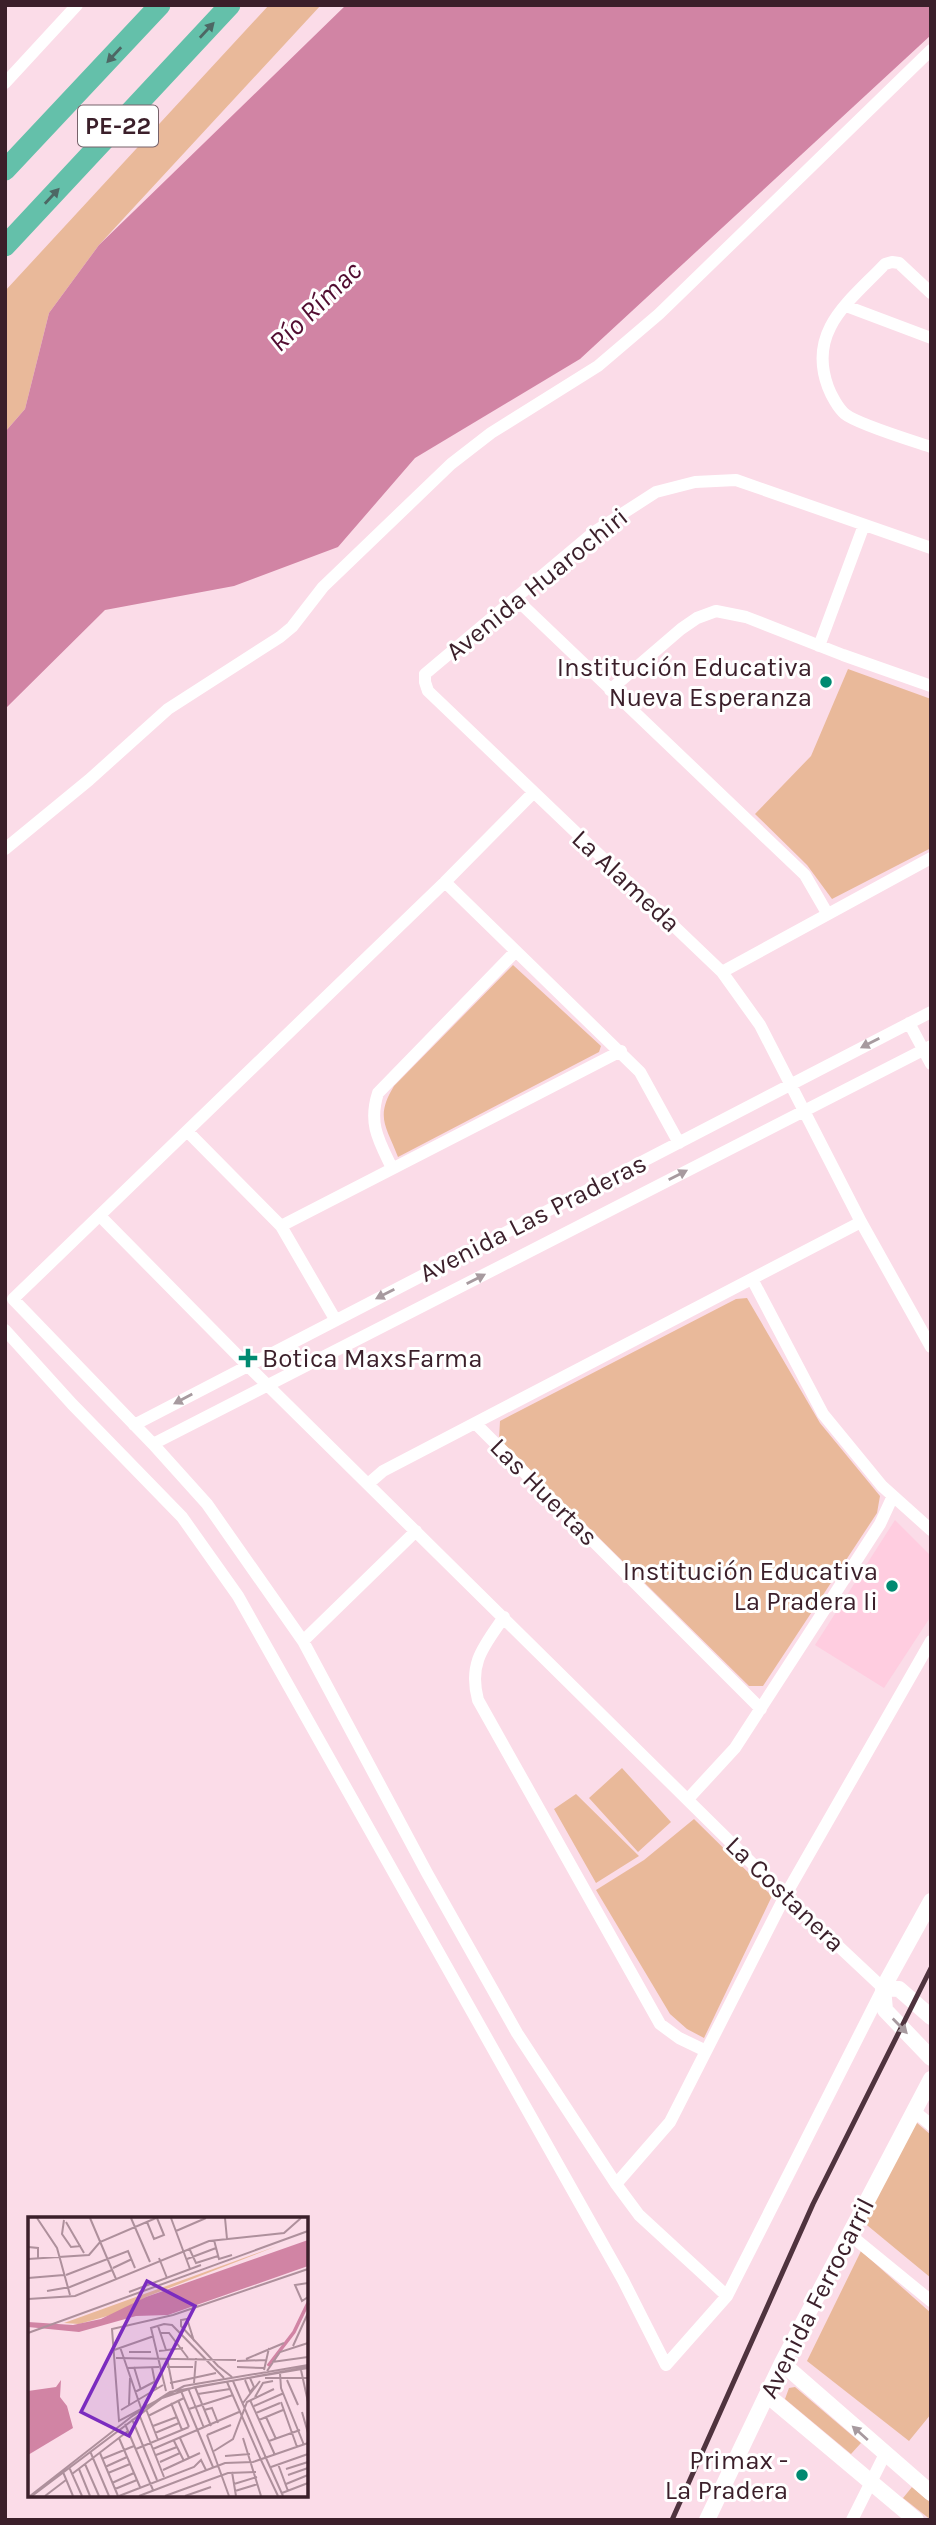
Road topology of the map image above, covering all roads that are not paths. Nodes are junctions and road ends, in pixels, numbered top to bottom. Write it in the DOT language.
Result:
graph roads {
  1 [pos="78,5"];
  2 [pos="160,5"];
  3 [pos="230,5"];
  4 [pos="931,50"];
  5 [pos="5,83"];
  6 [pos="5,170"];
  7 [pos="5,246"];
  8 [pos="931,293"];
  9 [pos="846,306"];
  10 [pos="931,338"];
  11 [pos="931,447"];
  12 [pos="864,525"];
  13 [pos="931,548"];
  14 [pos="515,598"];
  15 [pos="819,646"];
  16 [pos="425,674"];
  17 [pos="931,687"];
  18 [pos="610,690"];
  19 [pos="533,793"];
  20 [pos="5,849"];
  21 [pos="931,858"];
  22 [pos="446,882"];
  23 [pos="827,913"];
  24 [pos="515,951"];
  25 [pos="722,972"];
  26 [pos="931,1012"];
  27 [pos="909,1023"];
  28 [pos="927,1048"];
  29 [pos="621,1051"];
  30 [pos="931,1064"];
  31 [pos="790,1084"];
  32 [pos="803,1110"];
  33 [pos="187,1131"];
  34 [pos="680,1143"];
  35 [pos="393,1168"];
  36 [pos="100,1216"];
  37 [pos="861,1222"];
  38 [pos="281,1226"];
  39 [pos="752,1279"];
  40 [pos="335,1319"];
  41 [pos="5,1331"];
  42 [pos="931,1347"];
  43 [pos="247,1365"];
  44 [pos="268,1386"];
  45 [pos="475,1423"];
  46 [pos="134,1425"];
  47 [pos="153,1444"];
  48 [pos="368,1484"];
  49 [pos="892,1498"];
  50 [pos="931,1530"];
  51 [pos="416,1531"];
  52 [pos="504,1617"];
  53 [pos="303,1641"];
  54 [pos="931,1641"];
  55 [pos="761,1709"];
  56 [pos="688,1799"];
  57 [pos="785,1896"];
  58 [pos="931,1901"];
  59 [pos="883,1988"];
  60 [pos="931,2017"];
  61 [pos="706,2050"];
  62 [pos="931,2058"];
  63 [pos="931,2079"];
  64 [pos="914,2111"];
  65 [pos="931,2125"];
  66 [pos="616,2184"];
  67 [pos="849,2234"];
  68 [pos="727,2295"];
  69 [pos="931,2301"];
  70 [pos="782,2363"];
  71 [pos="767,2395"];
  72 [pos="885,2454"];
  73 [pos="871,2482"];
  74 [pos="931,2493"];
  75 [pos="707,2520"];
  76 [pos="852,2520"];
  77 [pos="916,2520"];
  1 -- 5 [label="street"];
  2 -- 6 [label="highway, PE-22, one-way"];
  7 -- 3 [label="highway, PE-22, one-way"];
  4 -- 20 [label="street"];
  8 -- 9 [label="street"];
  9 -- 10 [label="street"];
  9 -- 11 [label="street"];
  12 -- 13 [label="street, Avenida Huarochiri"];
  12 -- 14 [label="street, Avenida Huarochiri"];
  12 -- 15 [label="street"];
  14 -- 16 [label="street, Avenida Huarochiri"];
  14 -- 18 [label="street"];
  15 -- 17 [label="street"];
  15 -- 18 [label="street"];
  16 -- 19 [label="street, La Alameda"];
  18 -- 23 [label="street"];
  19 -- 22 [label="street"];
  19 -- 25 [label="street, La Alameda"];
  21 -- 23 [label="street"];
  22 -- 24 [label="street"];
  22 -- 33 [label="street"];
  23 -- 25 [label="street"];
  24 -- 29 [label="street"];
  24 -- 35 [label="street"];
  25 -- 31 [label="street, La Alameda"];
  26 -- 27 [label="street, Avenida Las Praderas"];
  27 -- 28 [label="street"];
  27 -- 31 [label="street, Avenida Las Praderas, one-way"];
  28 -- 30 [label="street"];
  28 -- 32 [label="street, Avenida Las Praderas"];
  29 -- 34 [label="street"];
  29 -- 35 [label="street"];
  31 -- 32 [label="street, La Alameda"];
  31 -- 34 [label="street, Avenida Las Praderas"];
  32 -- 37 [label="street, La Alameda"];
  44 -- 32 [label="street, Avenida Las Praderas, one-way"];
  33 -- 36 [label="street"];
  33 -- 38 [label="street"];
  34 -- 40 [label="street, Avenida Las Praderas, one-way"];
  35 -- 38 [label="street"];
  36 -- 43 [label="street, La Costanera"];
  36 -- 46 [label="street"];
  37 -- 39 [label="street"];
  37 -- 42 [label="street, La Alameda"];
  38 -- 40 [label="street"];
  39 -- 45 [label="street"];
  39 -- 49 [label="street"];
  40 -- 43 [label="street, Avenida Las Praderas"];
  41 -- 68 [label="street"];
  43 -- 44 [label="street, La Costanera"];
  43 -- 46 [label="street, Avenida Las Praderas, one-way"];
  44 -- 47 [label="street, Avenida Las Praderas"];
  44 -- 48 [label="street, La Costanera"];
  45 -- 48 [label="street"];
  45 -- 55 [label="street, Las Huertas"];
  46 -- 47 [label="street"];
  47 -- 53 [label="street"];
  48 -- 51 [label="street, La Costanera"];
  49 -- 50 [label="street"];
  49 -- 55 [label="street"];
  51 -- 52 [label="street, La Costanera"];
  51 -- 53 [label="street"];
  52 -- 56 [label="street, La Costanera"];
  52 -- 61 [label="street"];
  53 -- 66 [label="street"];
  54 -- 57 [label="street"];
  55 -- 56 [label="street"];
  56 -- 57 [label="street, La Costanera"];
  57 -- 59 [label="street, La Costanera"];
  57 -- 61 [label="street"];
  58 -- 59 [label="street"];
  59 -- 60 [label="street, La Costanera"];
  59 -- 62 [label="street, La Costanera, one-way"];
  59 -- 68 [label="street"];
  61 -- 66 [label="street"];
  63 -- 64 [label="street, Avenida Ferrocarril"];
  64 -- 65 [label="street"];
  64 -- 67 [label="street, Avenida Ferrocarril"];
  66 -- 68 [label="street"];
  67 -- 69 [label="street"];
  67 -- 70 [label="street, Avenida Ferrocarril"];
  70 -- 71 [label="street, Avenida Ferrocarril"];
  72 -- 70 [label="street, one-way"];
  71 -- 73 [label="street"];
  71 -- 75 [label="street, Avenida Ferrocarril"];
  72 -- 73 [label="street"];
  72 -- 74 [label="street"];
  73 -- 76 [label="street"];
  73 -- 77 [label="street"];
}
